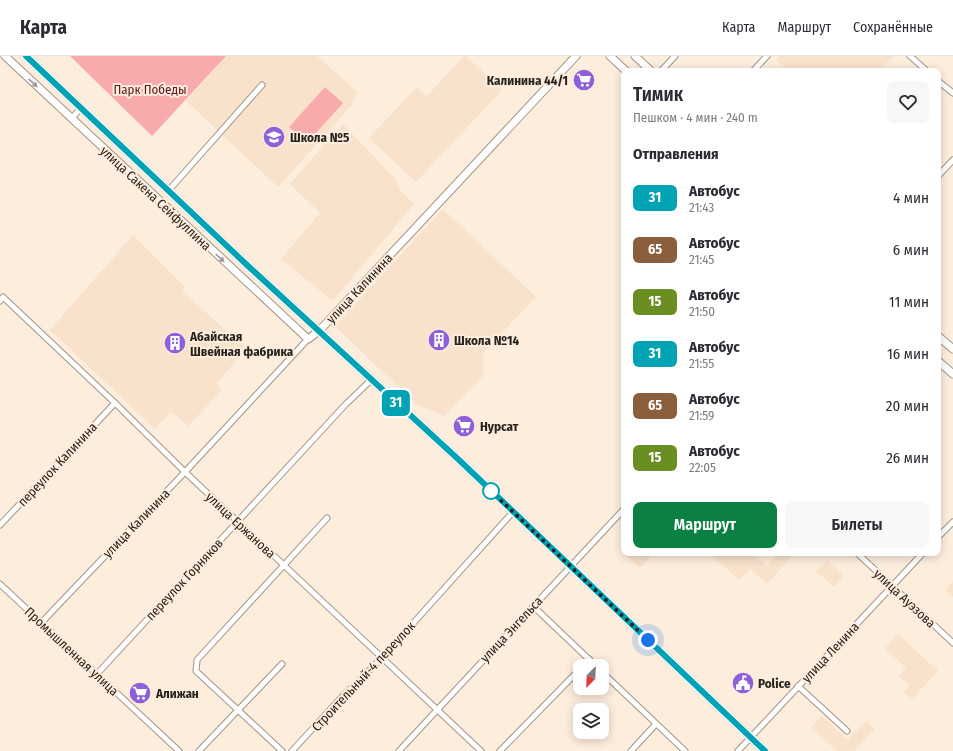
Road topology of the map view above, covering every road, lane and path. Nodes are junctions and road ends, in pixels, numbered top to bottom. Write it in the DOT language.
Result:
graph roads {
  1 [pos="5,56"];
  2 [pos="26,56"];
  3 [pos="576,56"];
  4 [pos="610,56"];
  5 [pos="635,56"];
  6 [pos="675,56"];
  7 [pos="767,56"];
  8 [pos="910,56"];
  9 [pos="623,68"];
  10 [pos="648,68"];
  11 [pos="664,68"];
  12 [pos="756,68"];
  13 [pos="924,68"];
  14 [pos="941,83"];
  15 [pos="262,85"];
  16 [pos="953,93"];
  17 [pos="81,108"];
  18 [pos="72,118"];
  19 [pos="953,160"];
  20 [pos="941,173"];
  21 [pos="169,190"];
  22 [pos="2,299"];
  23 [pos="319,331"];
  24 [pos="308,339"];
  25 [pos="941,339"];
  26 [pos="953,349"];
  27 [pos="941,364"];
  28 [pos="953,374"];
  29 [pos="371,380"];
  30 [pos="115,403"];
  31 [pos="185,472"];
  32 [pos="513,512"];
  33 [pos="621,512"];
  34 [pos="327,518"];
  35 [pos="237,522"];
  36 [pos="953,522"];
  37 [pos="0,525"];
  38 [pos="941,534"];
  39 [pos="860,556"];
  40 [pos="920,556"];
  41 [pos="284,566"];
  42 [pos="570,566"];
  43 [pos="0,584"];
  44 [pos="892,586"];
  45 [pos="533,606"];
  46 [pos="42,622"];
  47 [pos="953,643"];
  48 [pos="382,658"];
  49 [pos="589,659"];
  50 [pos="282,664"];
  51 [pos="97,674"];
  52 [pos="573,676"];
  53 [pos="609,679"];
  54 [pos="798,686"];
  55 [pos="437,709"];
  56 [pos="238,710"];
  57 [pos="656,724"];
  58 [pos="847,731"];
  59 [pos="750,737"];
  60 [pos="179,751"];
  61 [pos="199,751"];
  62 [pos="282,751"];
  63 [pos="292,751"];
  64 [pos="399,751"];
  65 [pos="481,751"];
  66 [pos="500,751"];
  67 [pos="631,751"];
  68 [pos="685,751"];
  69 [pos="738,751"];
  70 [pos="765,751"];
  1 -- 18 [label="street, улица Сакена Сейфуллина, one-way"];
  2 -- 17 [label="street, улица Сакена Сейфуллина"];
  3 -- 23 [label="street, улица Калинина"];
  4 -- 9 [label="street"];
  5 -- 10 [label="street"];
  6 -- 11 [label="street"];
  7 -- 12 [label="street"];
  8 -- 13 [label="street"];
  14 -- 16 [label="street"];
  15 -- 21 [label="street"];
  17 -- 18 [label="street"];
  17 -- 21 [label="street, улица Сакена Сейфуллина"];
  18 -- 24 [label="street, улица Сакена Сейфуллина, one-way"];
  19 -- 20 [label="street"];
  21 -- 23 [label="street, улица Сакена Сейфуллина"];
  22 -- 30 [label="street, улица Ержанова"];
  23 -- 24 [label="street, улица Калинина"];
  23 -- 29 [label="street, улица Сакена Сейфуллина"];
  24 -- 31 [label="street, улица Калинина"];
  25 -- 26 [label="street"];
  27 -- 28 [label="street"];
  29 -- 32 [label="street, улица Сакена Сейфуллина"];
  29 -- 35 [label="street, переулок Горняков"];
  30 -- 31 [label="street, улица Ержанова"];
  30 -- 37 [label="street, переулок Калинина"];
  31 -- 35 [label="street, улица Ержанова"];
  31 -- 46 [label="street, улица Калинина"];
  32 -- 42 [label="street, улица Сакена Сейфуллина"];
  32 -- 48 [label="street, Строительный-4 переулок"];
  33 -- 42 [label="street, улица Энгельса"];
  34 -- 41 [label="street"];
  35 -- 41 [label="street, улица Ержанова"];
  35 -- 51 [label="street, переулок Горняков"];
  36 -- 38 [label="street"];
  39 -- 44 [label="street, улица Ауэзова"];
  40 -- 44 [label="street, улица Ленина"];
  41 -- 48 [label="street, улица Ержанова"];
  41 -- 56 [label="street"];
  42 -- 45 [label="street, улица Энгельса"];
  42 -- 59 [label="street, улица Сакена Сейфуллина"];
  43 -- 46 [label="street, Промышленная улица"];
  44 -- 47 [label="street, улица Ауэзова"];
  44 -- 54 [label="street, улица Ленина"];
  45 -- 49 [label="street"];
  45 -- 55 [label="street, улица Энгельса"];
  46 -- 51 [label="street, Промышленная улица"];
  48 -- 55 [label="street, улица Ержанова"];
  48 -- 63 [label="street, Строительный-4 переулок"];
  50 -- 56 [label="street"];
  51 -- 60 [label="street, Промышленная улица"];
  52 -- 66 [label="street"];
  53 -- 57 [label="street"];
  54 -- 58 [label="street"];
  54 -- 59 [label="street, улица Ленина"];
  55 -- 64 [label="street, улица Энгельса"];
  55 -- 65 [label="street, улица Ержанова"];
  56 -- 61 [label="street"];
  56 -- 62 [label="street"];
  57 -- 67 [label="street"];
  57 -- 68 [label="street"];
  59 -- 69 [label="street, улица Ленина"];
  59 -- 70 [label="street, улица Сакена Сейфуллина"];
}
